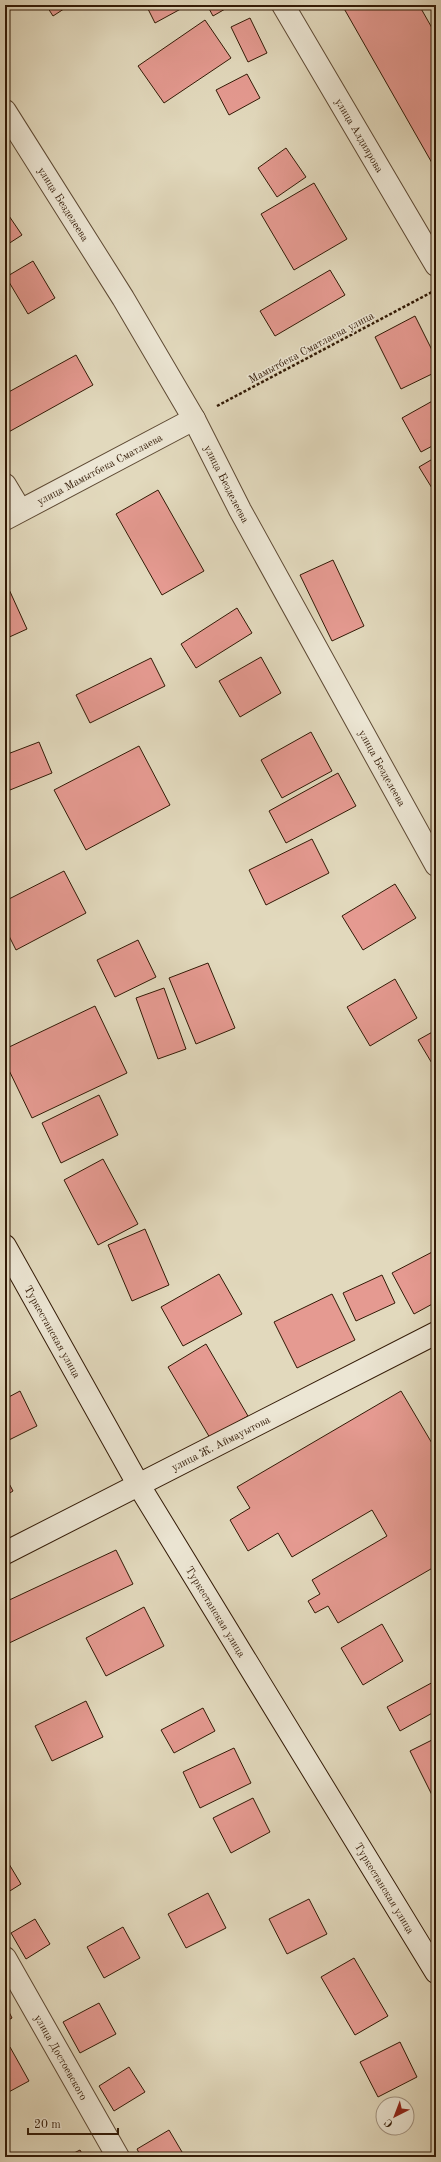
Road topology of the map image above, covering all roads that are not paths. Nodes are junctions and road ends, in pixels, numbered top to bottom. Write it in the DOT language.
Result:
graph roads {
  1 [pos="283,5"];
  2 [pos="5,111"];
  3 [pos="436,265"];
  4 [pos="194,419"];
  5 [pos="5,485"];
  6 [pos="12,514"];
  7 [pos="436,865"];
  8 [pos="5,1246"];
  9 [pos="436,1332"];
  10 [pos="138,1484"];
  11 [pos="5,1553"];
  12 [pos="5,1958"];
  13 [pos="436,1972"];
  14 [pos="118,2157"];
  1 -- 3 [label="street, улица Алдиярова"];
  2 -- 4 [label="street, улица Безделеева"];
  4 -- 6 [label="street, улица Мамытбека Сматлаева"];
  4 -- 7 [label="street, улица Безделеева"];
  5 -- 6 [label="street"];
  8 -- 10 [label="street, Туркестанская улица"];
  9 -- 10 [label="street, улица Ж. Аймауытова"];
  10 -- 11 [label="street, улица Ж. Аймауытова"];
  10 -- 13 [label="street, Туркестанская улица"];
  12 -- 14 [label="street, улица Достоевского"];
}
